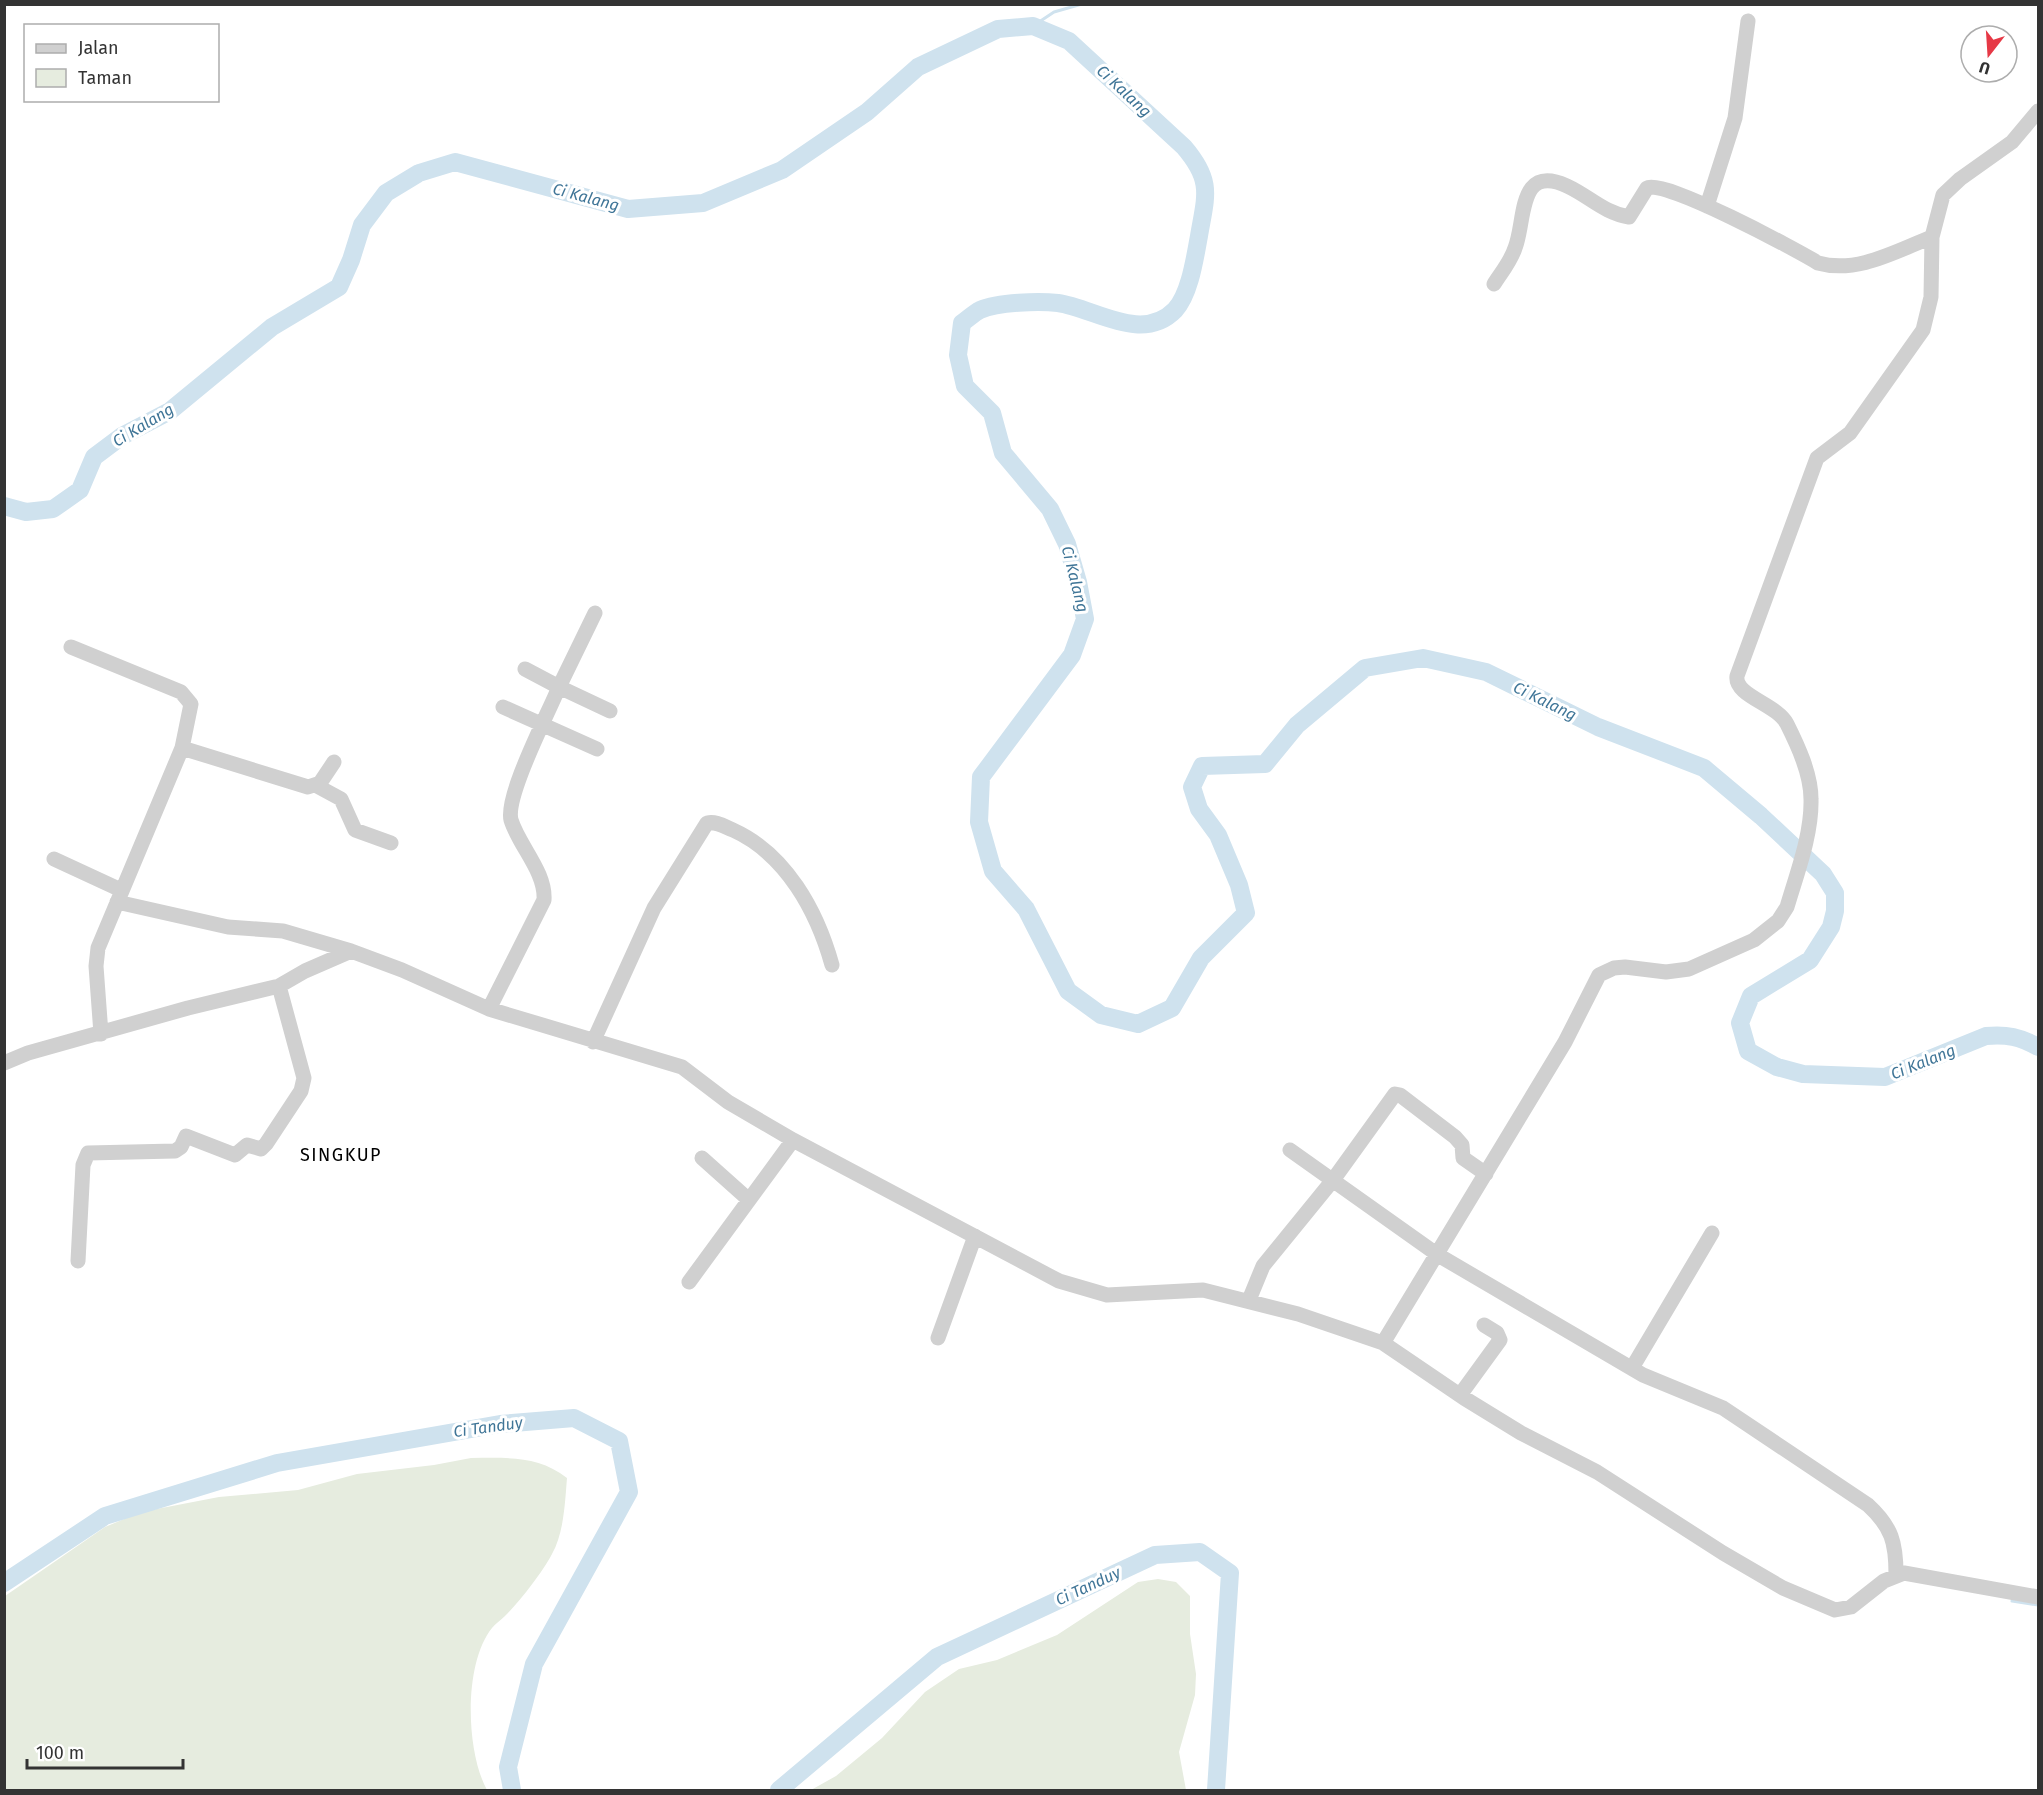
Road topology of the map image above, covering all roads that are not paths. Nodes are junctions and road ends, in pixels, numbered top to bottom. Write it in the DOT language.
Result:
graph roads {
  1 [pos="1748,21"];
  2 [pos="2038,111"];
  3 [pos="1707,206"];
  4 [pos="1932,237"];
  5 [pos="1494,284"];
  6 [pos="594,613"];
  7 [pos="71,647"];
  8 [pos="525,669"];
  9 [pos="559,687"];
  10 [pos="502,707"];
  11 [pos="610,711"];
  12 [pos="544,725"];
  13 [pos="182,748"];
  14 [pos="597,749"];
  15 [pos="334,762"];
  16 [pos="317,786"];
  17 [pos="391,843"];
  18 [pos="54,859"];
  19 [pos="119,896"];
  20 [pos="351,951"];
  21 [pos="832,965"];
  22 [pos="279,986"];
  23 [pos="489,1009"];
  24 [pos="101,1034"];
  25 [pos="593,1042"];
  26 [pos="4,1063"];
  27 [pos="793,1140"];
  28 [pos="1290,1150"];
  29 [pos="702,1158"];
  30 [pos="1486,1174"];
  31 [pos="1333,1180"];
  32 [pos="749,1200"];
  33 [pos="1712,1233"];
  34 [pos="975,1236"];
  35 [pos="1438,1255"];
  36 [pos="78,1261"];
  37 [pos="689,1282"];
  38 [pos="1249,1300"];
  39 [pos="1485,1325"];
  40 [pos="938,1338"];
  41 [pos="1383,1343"];
  42 [pos="1632,1368"];
  43 [pos="1460,1395"];
  44 [pos="1896,1574"];
  45 [pos="2038,1597"];
  1 -- 3 [label="street"];
  2 -- 4 [label="street"];
  3 -- 4 [label="street"];
  3 -- 5 [label="street"];
  4 -- 30 [label="street"];
  6 -- 9 [label="street"];
  7 -- 13 [label="street"];
  8 -- 9 [label="street"];
  9 -- 11 [label="street"];
  9 -- 12 [label="street"];
  10 -- 12 [label="street"];
  12 -- 14 [label="street"];
  12 -- 23 [label="street"];
  13 -- 16 [label="street"];
  13 -- 19 [label="street"];
  15 -- 16 [label="street"];
  16 -- 17 [label="street"];
  18 -- 19 [label="street"];
  19 -- 20 [label="street"];
  19 -- 24 [label="street"];
  20 -- 22 [label="street"];
  20 -- 23 [label="street"];
  21 -- 25 [label="street"];
  22 -- 24 [label="street"];
  22 -- 36 [label="street"];
  23 -- 25 [label="street"];
  24 -- 26 [label="street"];
  25 -- 27 [label="street"];
  27 -- 32 [label="street"];
  27 -- 34 [label="street"];
  28 -- 31 [label="street"];
  29 -- 32 [label="street"];
  30 -- 31 [label="street"];
  30 -- 35 [label="street"];
  31 -- 35 [label="street"];
  31 -- 38 [label="street"];
  32 -- 37 [label="street"];
  33 -- 42 [label="street"];
  34 -- 38 [label="street"];
  34 -- 40 [label="street"];
  35 -- 41 [label="street"];
  35 -- 42 [label="street"];
  38 -- 41 [label="street"];
  39 -- 43 [label="street"];
  41 -- 43 [label="street"];
  42 -- 44 [label="street"];
  43 -- 44 [label="street"];
  44 -- 45 [label="street"];
}
